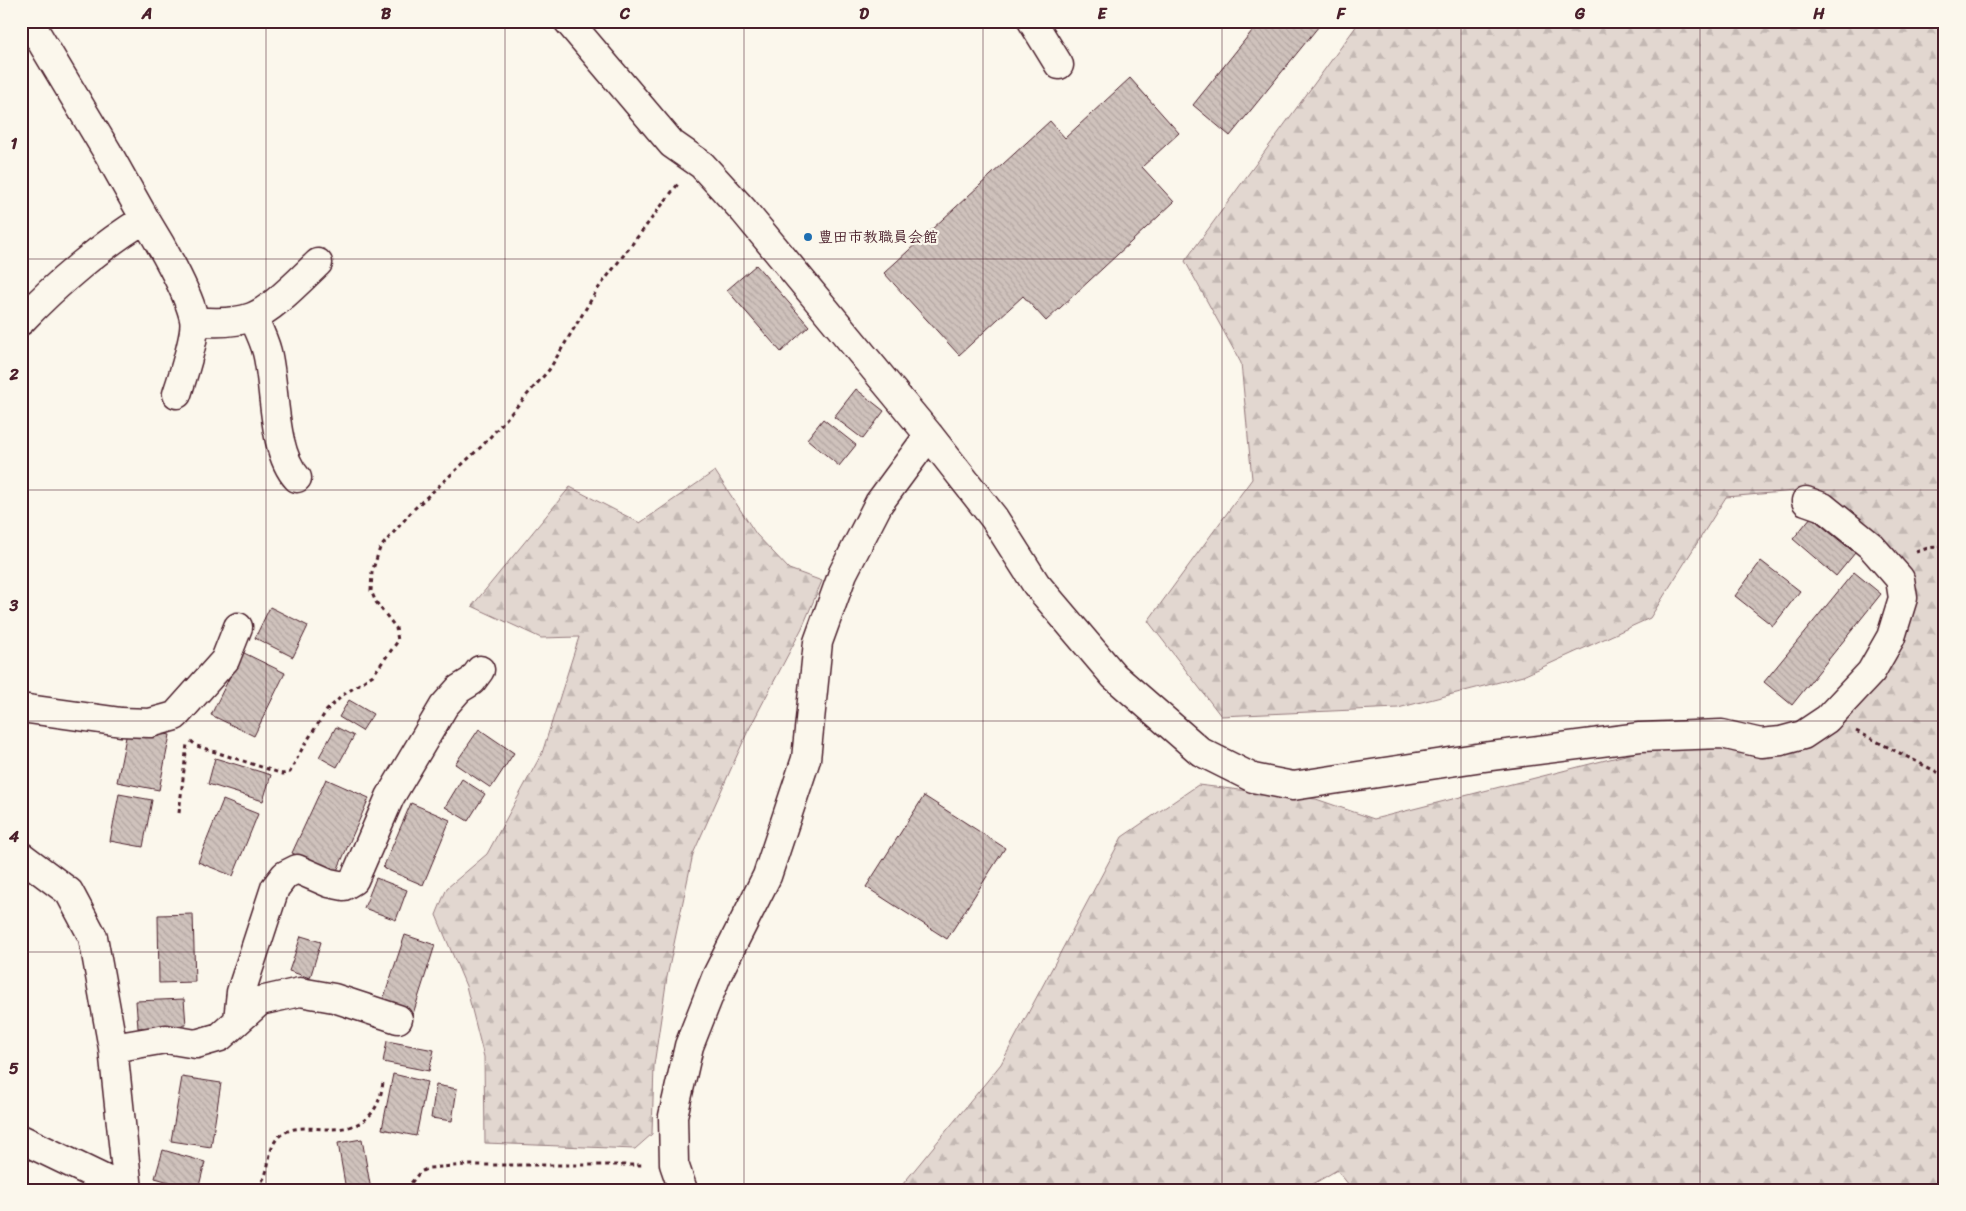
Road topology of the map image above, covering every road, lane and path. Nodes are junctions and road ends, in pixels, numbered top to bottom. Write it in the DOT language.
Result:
graph roads {
  1 [pos="29,21"];
  2 [pos="568,21"];
  3 [pos="1032,21"];
  4 [pos="1059,65"];
  5 [pos="702,165"];
  6 [pos="145,219"];
  7 [pos="318,263"];
  8 [pos="253,317"];
  9 [pos="21,321"];
  10 [pos="195,321"];
  11 [pos="177,394"];
  12 [pos="929,435"];
  13 [pos="297,478"];
  14 [pos="1806,501"];
  15 [pos="238,627"];
  16 [pos="480,670"];
  17 [pos="21,708"];
  18 [pos="1829,717"];
  19 [pos="1945,776"];
  20 [pos="179,813"];
  21 [pos="21,856"];
  22 [pos="398,1019"];
  23 [pos="238,1020"];
  24 [pos="113,1048"];
  25 [pos="383,1082"];
  26 [pos="21,1139"];
  27 [pos="674,1164"];
  28 [pos="128,1190"];
  29 [pos="249,1190"];
  30 [pos="408,1190"];
  31 [pos="683,1190"];
  1 -- 6 [label="street"];
  2 -- 5 [label="street"];
  3 -- 4 [label="street"];
  5 -- 12 [label="street"];
  5 -- 20 [label="path"];
  6 -- 9 [label="street"];
  6 -- 10 [label="street"];
  7 -- 8 [label="street"];
  8 -- 10 [label="street"];
  8 -- 13 [label="street"];
  10 -- 11 [label="street"];
  12 -- 18 [label="street"];
  12 -- 27 [label="street"];
  14 -- 18 [label="street"];
  15 -- 17 [label="street"];
  16 -- 23 [label="street"];
  18 -- 19 [label="path"];
  21 -- 24 [label="street"];
  22 -- 23 [label="street"];
  23 -- 24 [label="street"];
  24 -- 28 [label="street"];
  25 -- 29 [label="path"];
  26 -- 28 [label="street"];
  27 -- 30 [label="path"];
  27 -- 31 [label="street"];
}
